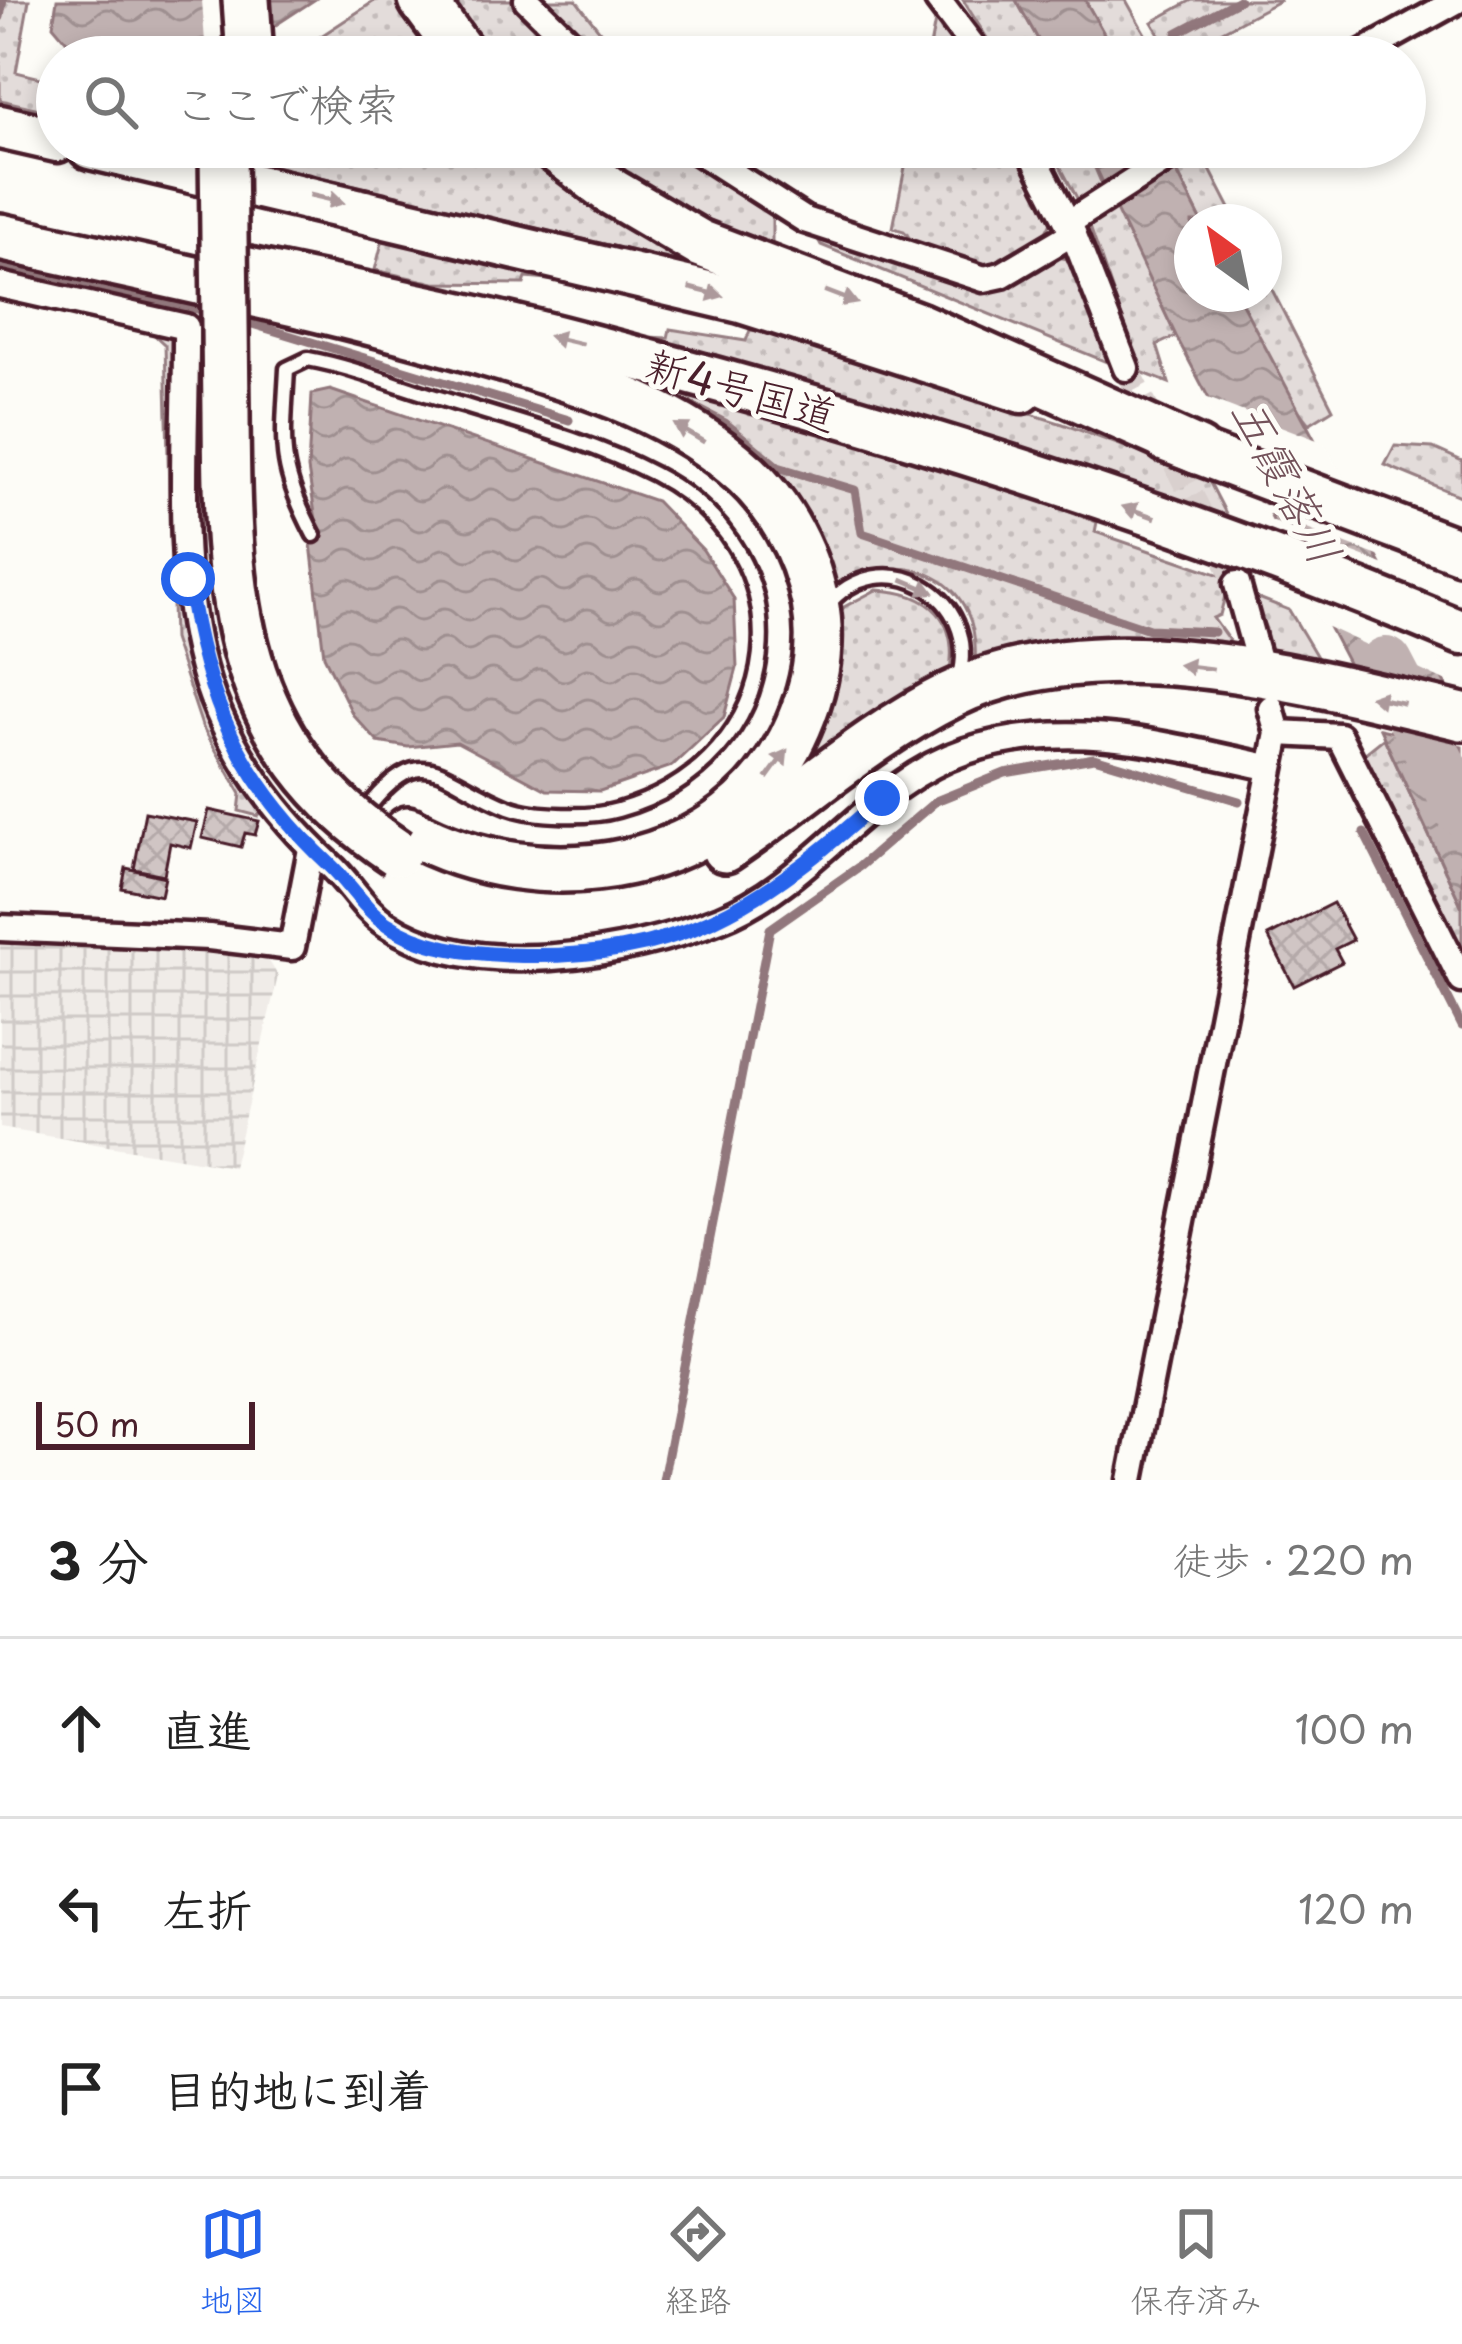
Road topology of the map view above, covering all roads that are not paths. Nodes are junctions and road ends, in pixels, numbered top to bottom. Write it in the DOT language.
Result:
graph roads {
  1 [pos="219,0"];
  2 [pos="246,0"];
  3 [pos="422,0"];
  4 [pos="527,0"];
  5 [pos="938,0"];
  6 [pos="1458,0"];
  7 [pos="222,36"];
  8 [pos="249,36"];
  9 [pos="449,36"];
  10 [pos="564,36"];
  11 [pos="965,36"];
  12 [pos="1393,36"];
  13 [pos="0,127"];
  14 [pos="36,135"];
  15 [pos="179,168"];
  16 [pos="224,168"];
  17 [pos="250,168"];
  18 [pos="581,168"];
  19 [pos="724,168"];
  20 [pos="1040,168"];
  21 [pos="1154,168"];
  22 [pos="0,214"];
  23 [pos="1070,228"];
  24 [pos="0,237"];
  25 [pos="0,285"];
  26 [pos="1126,368"];
  27 [pos="1198,451"];
  28 [pos="314,535"];
  29 [pos="1462,552"];
  30 [pos="1243,568"];
  31 [pos="818,618"];
  32 [pos="1456,631"];
  33 [pos="1259,663"];
  34 [pos="955,693"];
  35 [pos="1462,717"];
  36 [pos="1268,767"];
  37 [pos="352,829"];
  38 [pos="403,841"];
  39 [pos="326,852"];
  40 [pos="0,928"];
  41 [pos="1462,980"];
  42 [pos="1131,1480"];
  1 -- 7 [label="highway"];
  2 -- 8 [label="highway"];
  3 -- 9 [label="highway"];
  4 -- 10 [label="street"];
  5 -- 11 [label="street"];
  6 -- 12 [label="street"];
  13 -- 14 [label="highway"];
  15 -- 27 [label="highway, 新4号国道, one-way"];
  16 -- 38 [label="highway, bridge"];
  17 -- 38 [label="highway"];
  18 -- 27 [label="highway, one-way"];
  19 -- 23 [label="street"];
  20 -- 23 [label="street"];
  21 -- 23 [label="street"];
  30 -- 22 [label="highway, 新4号国道, one-way"];
  23 -- 26 [label="street"];
  31 -- 24 [label="highway, one-way"];
  25 -- 39 [label="street"];
  27 -- 29 [label="highway, 新4号国道"];
  28 -- 37 [label="lane"];
  30 -- 32 [label="highway, 新4号国道"];
  30 -- 33 [label="street"];
  31 -- 34 [label="lane, one-way"];
  38 -- 31 [label="highway, one-way"];
  35 -- 34 [label="highway, one-way"];
  34 -- 38 [label="highway"];
  36 -- 39 [label="street"];
  36 -- 41 [label="street"];
  36 -- 42 [label="street"];
  39 -- 40 [label="street"];
}
